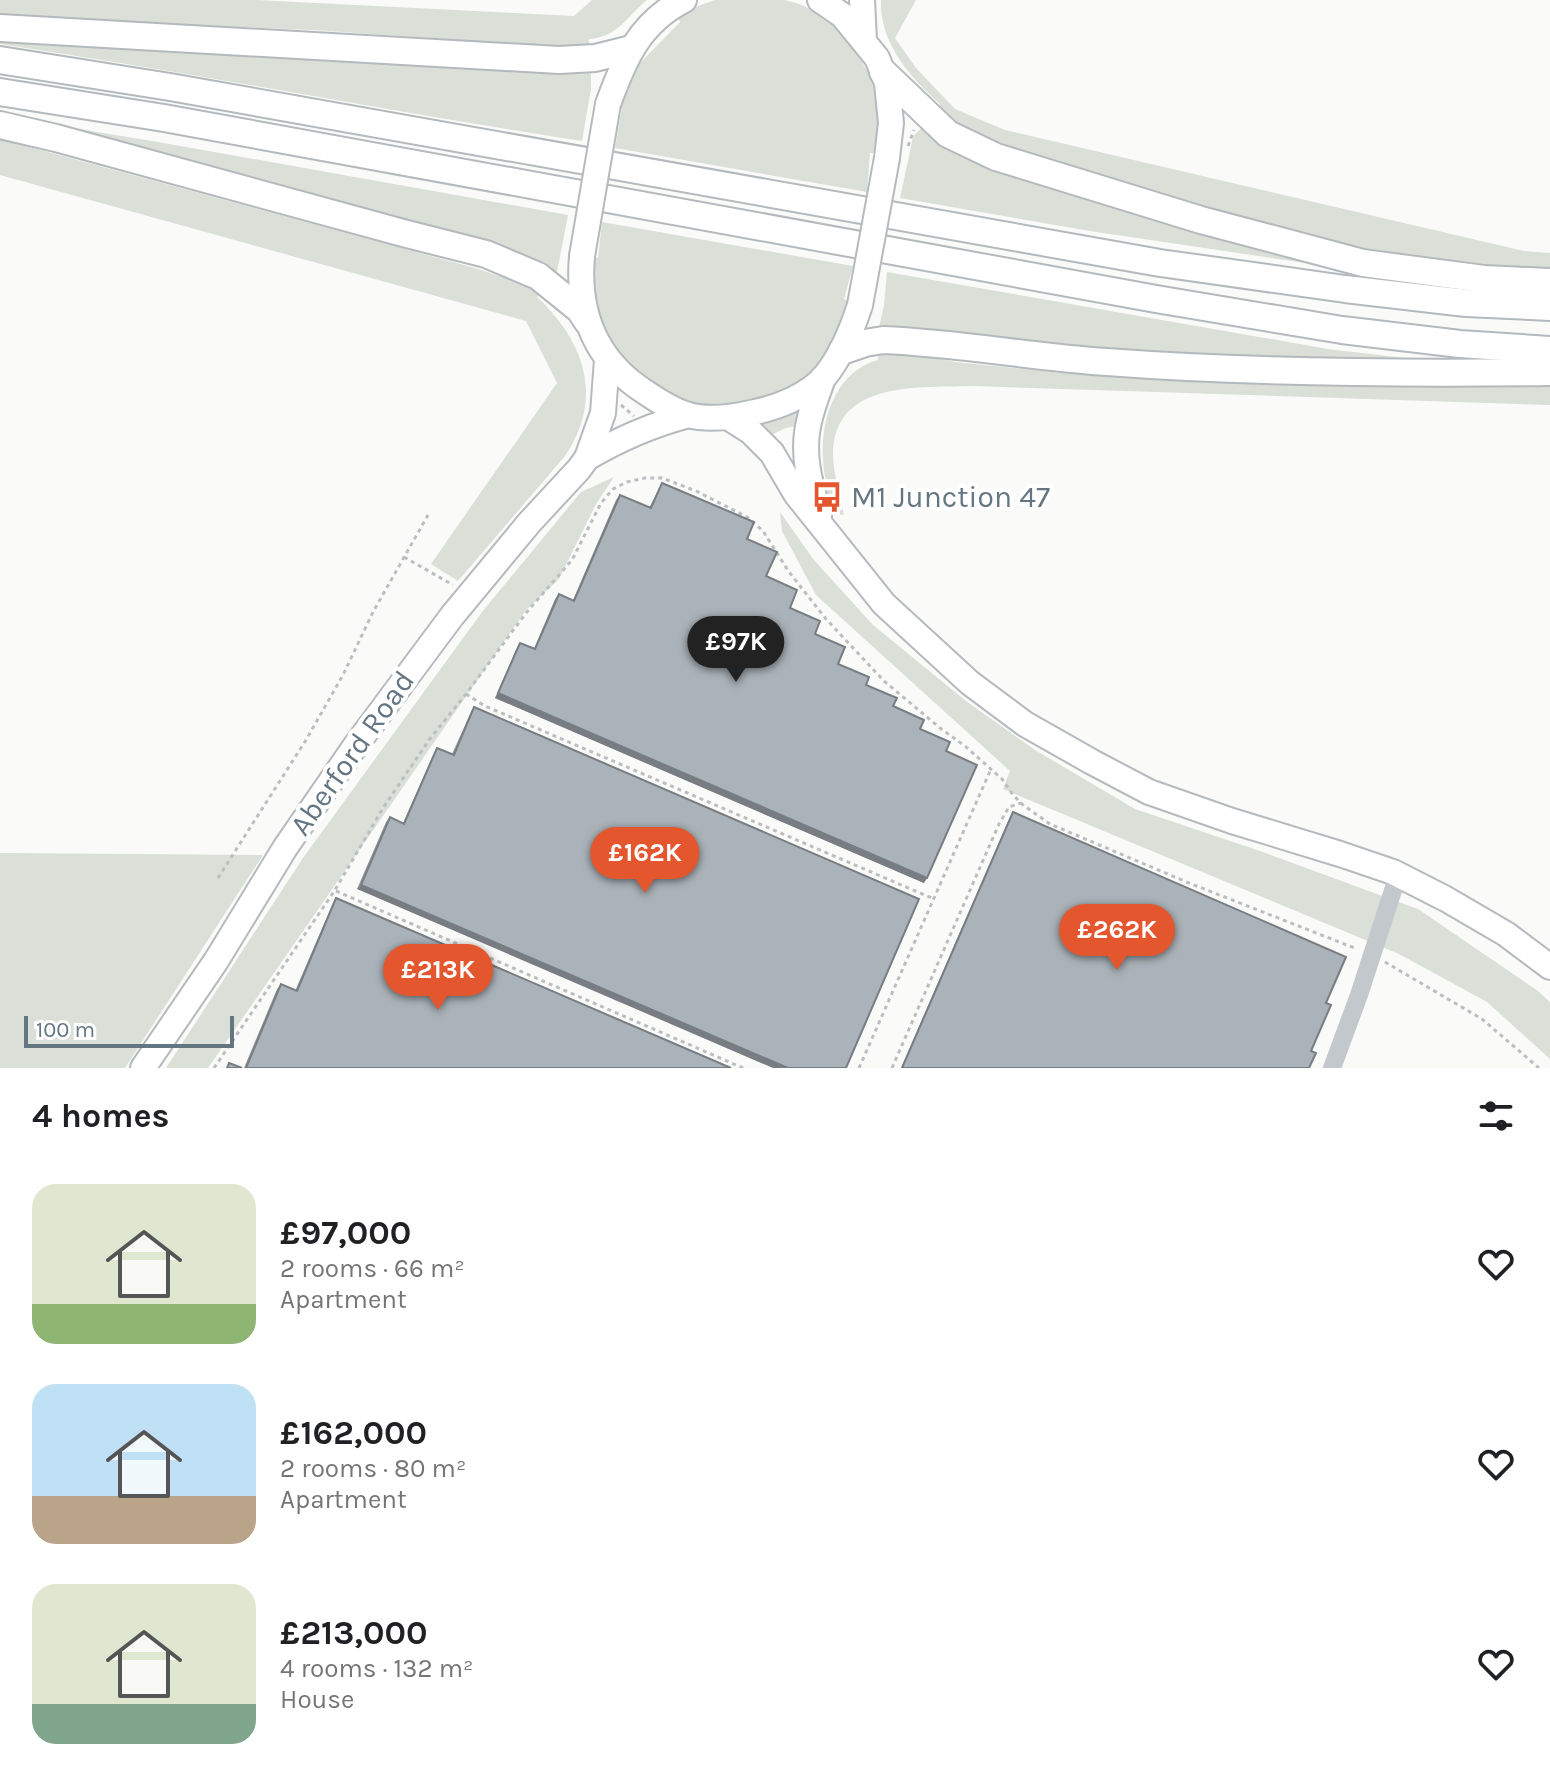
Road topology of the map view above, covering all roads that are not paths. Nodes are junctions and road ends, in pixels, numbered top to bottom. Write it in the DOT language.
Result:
graph roads {
  1 [pos="684,0"];
  2 [pos="820,0"];
  3 [pos="862,0"];
  4 [pos="0,28"];
  5 [pos="864,41"];
  6 [pos="631,49"];
  7 [pos="0,60"];
  8 [pos="883,72"];
  9 [pos="0,92"];
  10 [pos="0,125"];
  11 [pos="1550,282"];
  12 [pos="1550,307"];
  13 [pos="587,321"];
  14 [pos="1550,350"];
  15 [pos="842,351"];
  16 [pos="607,360"];
  17 [pos="1550,372"];
  18 [pos="823,378"];
  19 [pos="689,415"];
  20 [pos="729,418"];
  21 [pos="587,458"];
  22 [pos="821,524"];
  23 [pos="1398,875"];
  24 [pos="1550,967"];
  25 [pos="143,1068"];
  26 [pos="1332,1068"];
  1 -- 6 [label="main road"];
  2 -- 5 [label="main road"];
  3 -- 5 [label="main road"];
  4 -- 6 [label="highway"];
  5 -- 8 [label="main road"];
  6 -- 13 [label="main road, bridge"];
  7 -- 12 [label="highway"];
  8 -- 11 [label="highway"];
  8 -- 15 [label="main road, bridge"];
  9 -- 14 [label="highway"];
  10 -- 13 [label="highway"];
  13 -- 16 [label="main road"];
  15 -- 17 [label="highway"];
  15 -- 18 [label="main road"];
  16 -- 19 [label="main road"];
  16 -- 21 [label="main road, Aberford Road"];
  18 -- 20 [label="main road"];
  18 -- 22 [label="main road"];
  19 -- 20 [label="main road"];
  19 -- 21 [label="main road, Aberford Road"];
  20 -- 22 [label="main road"];
  21 -- 25 [label="main road, Aberford Road"];
  22 -- 23 [label="main road"];
  23 -- 24 [label="main road"];
  23 -- 26 [label="lane"];
}
